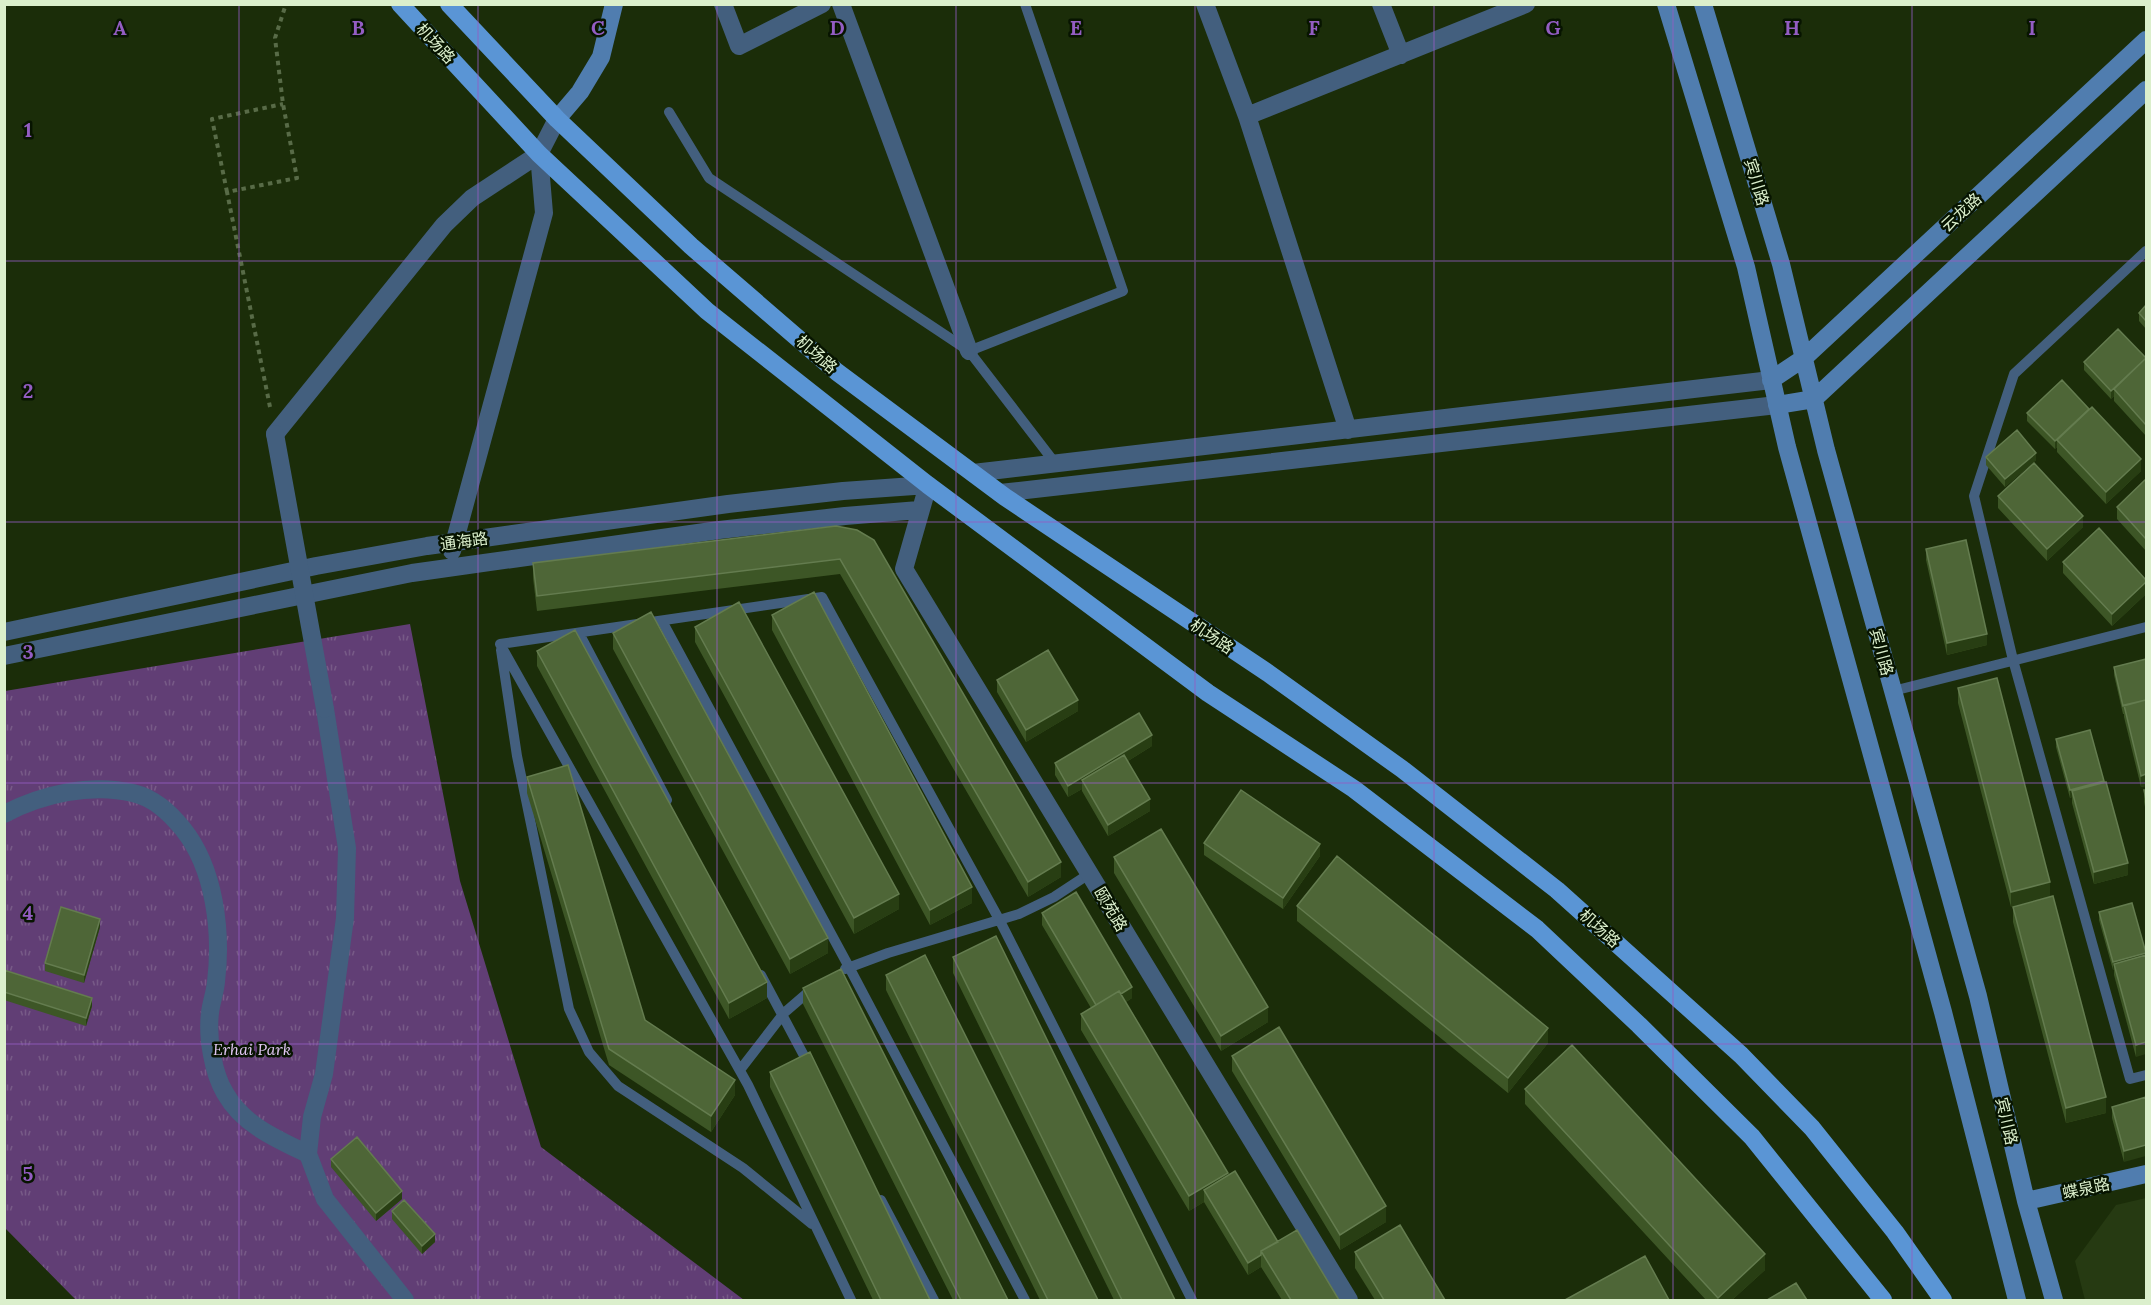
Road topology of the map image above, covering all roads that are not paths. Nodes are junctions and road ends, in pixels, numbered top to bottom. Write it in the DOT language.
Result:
graph roads {
  1 [pos="400,4"];
  2 [pos="449,4"];
  3 [pos="614,4"];
  4 [pos="723,4"];
  5 [pos="822,4"];
  6 [pos="840,4"];
  7 [pos="1025,4"];
  8 [pos="1205,4"];
  9 [pos="1381,4"];
  10 [pos="1526,4"];
  11 [pos="1666,4"];
  12 [pos="1703,4"];
  13 [pos="2146,40"];
  14 [pos="1401,55"];
  15 [pos="2146,90"];
  16 [pos="669,112"];
  17 [pos="1247,116"];
  18 [pos="557,119"];
  19 [pos="539,154"];
  20 [pos="2146,251"];
  21 [pos="969,351"];
  22 [pos="1804,358"];
  23 [pos="1772,380"];
  24 [pos="1814,399"];
  25 [pos="1777,405"];
  26 [pos="1348,430"];
  27 [pos="1055,463"];
  28 [pos="973,473"];
  29 [pos="928,485"];
  30 [pos="1000,493"];
  31 [pos="920,510"];
  32 [pos="454,542"];
  33 [pos="447,568"];
  34 [pos="662,621"];
  35 [pos="2146,627"];
  36 [pos="4,632"];
  37 [pos="579,633"];
  38 [pos="500,644"];
  39 [pos="4,656"];
  40 [pos="2013,660"];
  41 [pos="1893,691"];
  42 [pos="672,809"];
  43 [pos="4,814"];
  44 [pos="1089,874"];
  45 [pos="1000,921"];
  46 [pos="754,964"];
  47 [pos="849,967"];
  48 [pos="837,973"];
  49 [pos="825,980"];
  50 [pos="782,1016"];
  51 [pos="740,1070"];
  52 [pos="2146,1075"];
  53 [pos="816,1080"];
  54 [pos="308,1154"];
  55 [pos="2146,1174"];
  56 [pos="873,1185"];
  57 [pos="2026,1201"];
  58 [pos="815,1227"];
  59 [pos="405,1300"];
  60 [pos="852,1300"];
  61 [pos="934,1300"];
  62 [pos="1025,1300"];
  63 [pos="1192,1300"];
  64 [pos="1349,1300"];
  65 [pos="1883,1300"];
  66 [pos="1943,1300"];
  67 [pos="2016,1300"];
  68 [pos="2054,1300"];
  1 -- 19 [label="main road, 机场路"];
  2 -- 18 [label="main road, 机场路"];
  3 -- 18 [label="main road"];
  4 -- 5 [label="street"];
  6 -- 21 [label="street"];
  7 -- 21 [label="lane"];
  8 -- 17 [label="street"];
  9 -- 14 [label="street"];
  10 -- 14 [label="street"];
  11 -- 23 [label="main road"];
  12 -- 22 [label="main road, 宾川路"];
  13 -- 22 [label="main road, 云龙路"];
  14 -- 17 [label="street"];
  15 -- 24 [label="main road"];
  16 -- 21 [label="lane"];
  17 -- 26 [label="street"];
  18 -- 19 [label="street"];
  18 -- 28 [label="main road, 机场路"];
  19 -- 29 [label="main road, 机场路"];
  19 -- 32 [label="street"];
  19 -- 54 [label="street, bridge"];
  20 -- 40 [label="lane"];
  21 -- 27 [label="lane"];
  22 -- 23 [label="main road, 云龙路"];
  22 -- 24 [label="main road, 宾川路"];
  23 -- 25 [label="main road"];
  23 -- 26 [label="street"];
  24 -- 25 [label="main road"];
  24 -- 41 [label="main road, 宾川路"];
  25 -- 30 [label="street"];
  25 -- 67 [label="main road"];
  26 -- 27 [label="street"];
  27 -- 28 [label="street"];
  28 -- 30 [label="main road, 机场路"];
  29 -- 31 [label="street, 颐苑路"];
  29 -- 32 [label="street, 通海路"];
  29 -- 65 [label="main road, 机场路"];
  30 -- 66 [label="main road, 机场路"];
  31 -- 33 [label="street, 通海路"];
  31 -- 44 [label="street, 颐苑路"];
  32 -- 33 [label="street"];
  32 -- 36 [label="street, 通海路"];
  33 -- 39 [label="street, 通海路"];
  34 -- 37 [label="lane"];
  34 -- 45 [label="lane"];
  34 -- 47 [label="lane"];
  35 -- 40 [label="lane"];
  37 -- 38 [label="lane"];
  37 -- 42 [label="lane"];
  38 -- 51 [label="lane"];
  38 -- 58 [label="lane"];
  40 -- 41 [label="lane"];
  40 -- 52 [label="lane"];
  41 -- 57 [label="main road, 宾川路"];
  43 -- 54 [label="street"];
  44 -- 45 [label="lane"];
  44 -- 64 [label="street, 颐苑路"];
  45 -- 47 [label="lane"];
  45 -- 63 [label="lane"];
  46 -- 50 [label="lane"];
  47 -- 48 [label="lane"];
  47 -- 62 [label="lane"];
  49 -- 50 [label="lane"];
  50 -- 51 [label="lane"];
  50 -- 53 [label="lane"];
  51 -- 58 [label="lane"];
  54 -- 59 [label="street"];
  55 -- 57 [label="main road, 蝶泉路"];
  56 -- 61 [label="lane"];
  57 -- 68 [label="main road, 宾川路"];
  58 -- 60 [label="lane"];
}
